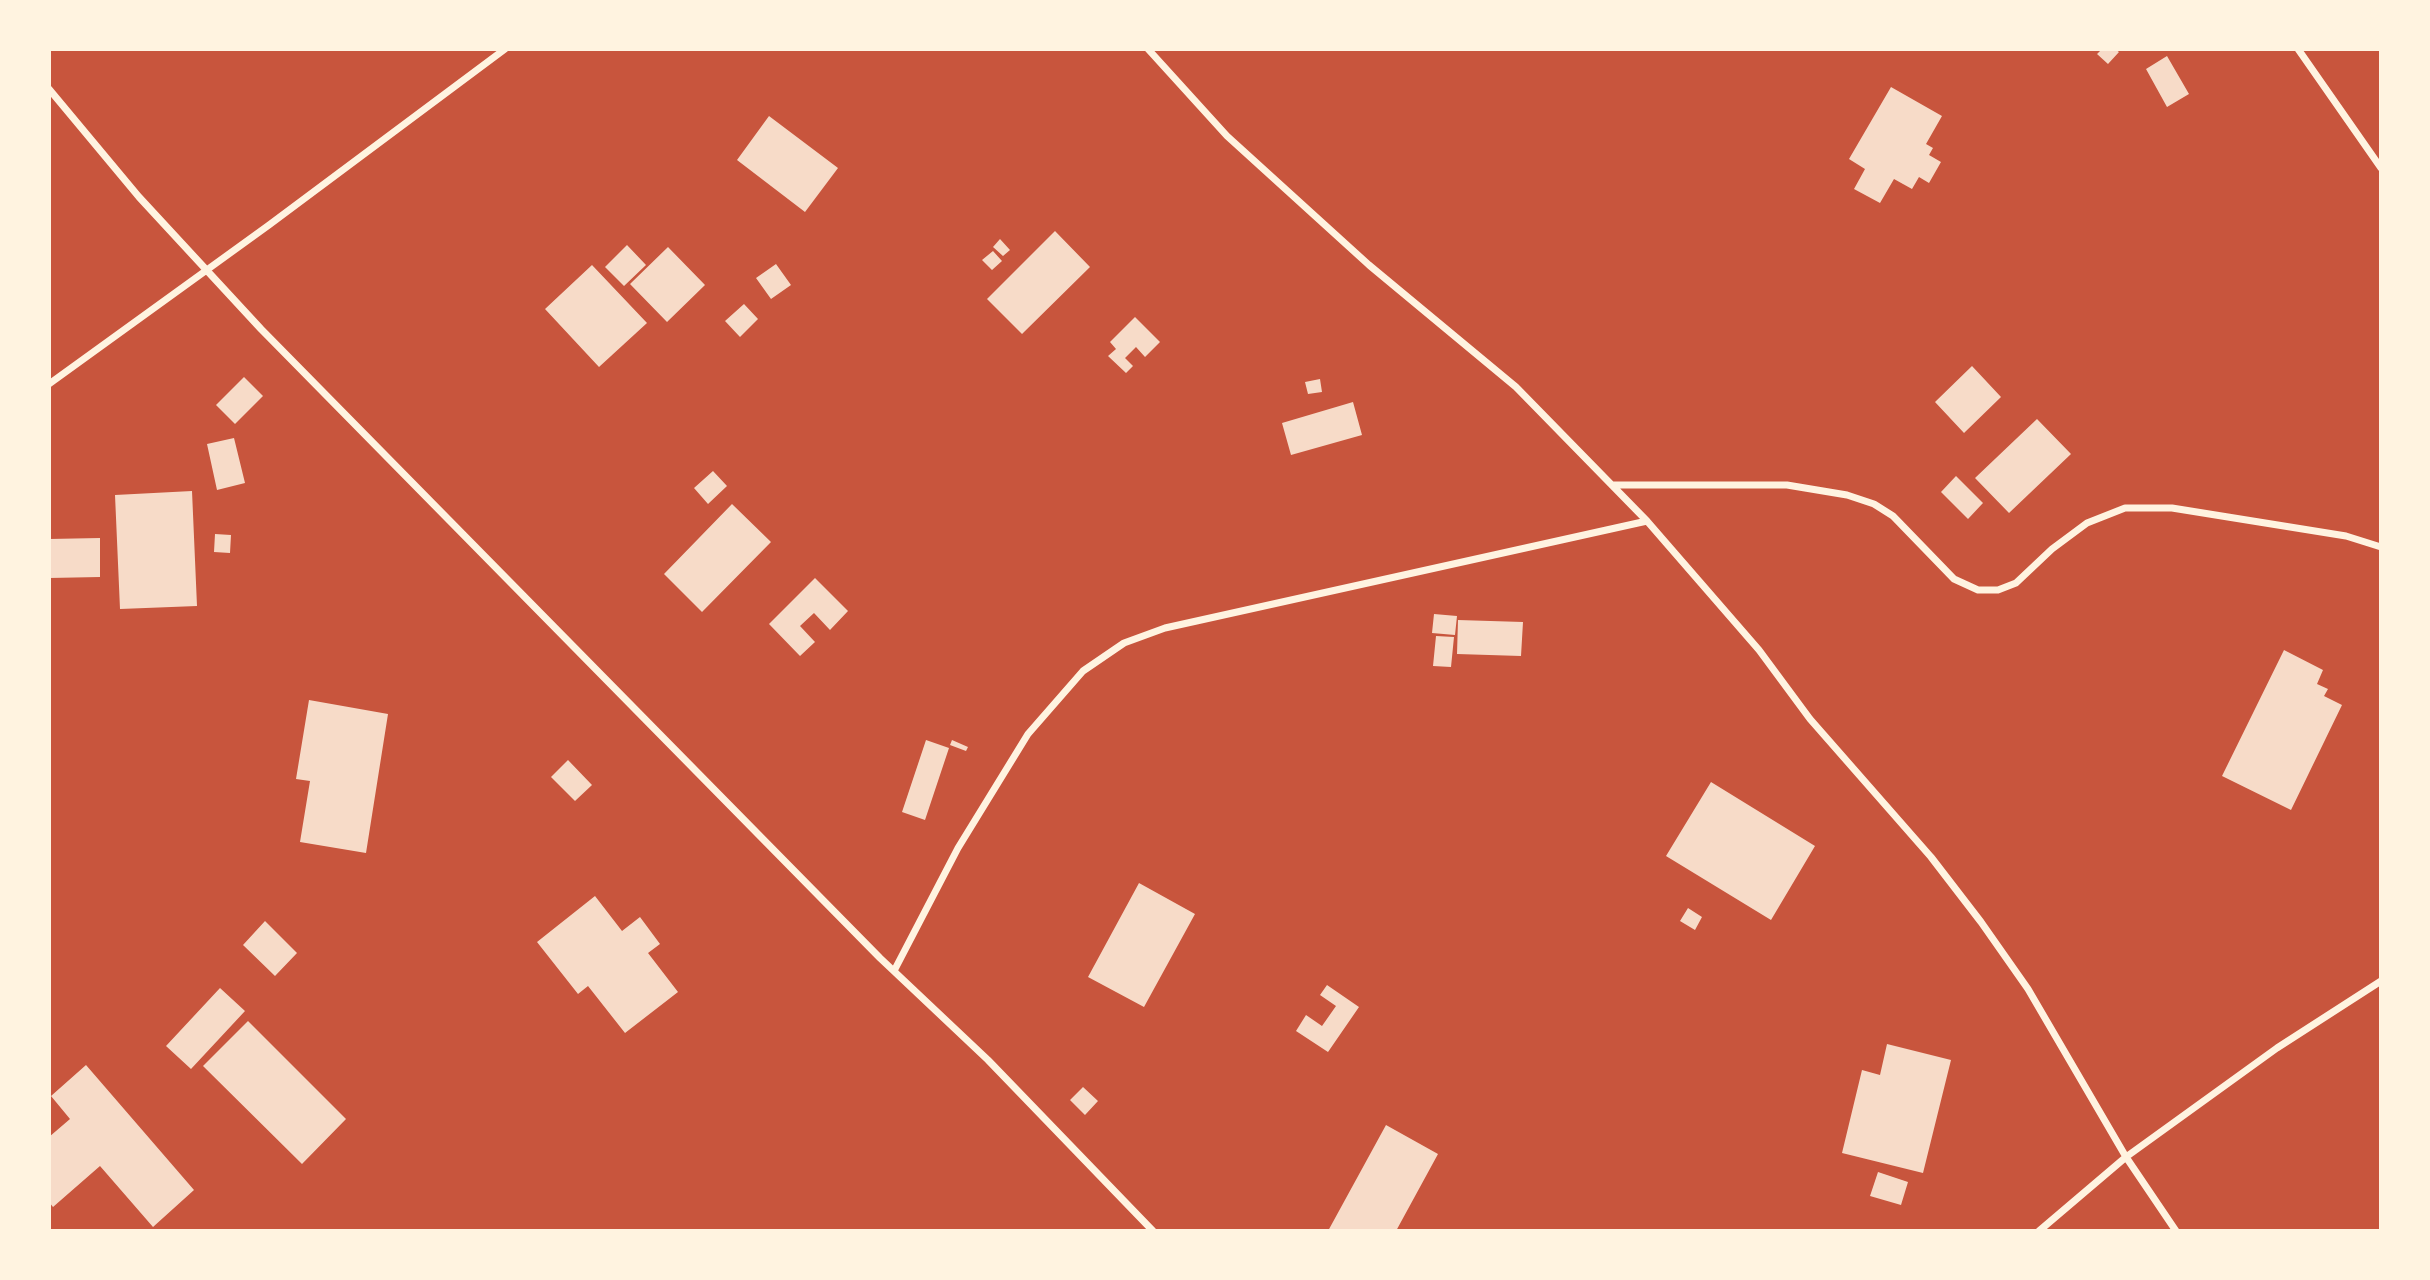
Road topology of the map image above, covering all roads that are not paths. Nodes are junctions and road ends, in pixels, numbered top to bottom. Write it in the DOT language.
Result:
graph roads {
  1 [pos="505,49"];
  2 [pos="1148,49"];
  3 [pos="2298,49"];
  4 [pos="49,89"];
  5 [pos="2381,168"];
  6 [pos="207,270"];
  7 [pos="49,384"];
  8 [pos="1612,485"];
  9 [pos="1647,521"];
  10 [pos="2381,547"];
  11 [pos="894,971"];
  12 [pos="2381,981"];
  13 [pos="2126,1157"];
  14 [pos="1153,1231"];
  15 [pos="2039,1231"];
  16 [pos="2176,1231"];
  1 -- 6 [label="street"];
  2 -- 8 [label="street"];
  3 -- 5 [label="street"];
  4 -- 6 [label="street"];
  6 -- 7 [label="street"];
  6 -- 11 [label="street"];
  8 -- 9 [label="street"];
  8 -- 10 [label="street"];
  9 -- 11 [label="street"];
  9 -- 13 [label="street"];
  11 -- 14 [label="street"];
  12 -- 13 [label="street"];
  13 -- 15 [label="street"];
  13 -- 16 [label="street"];
}
